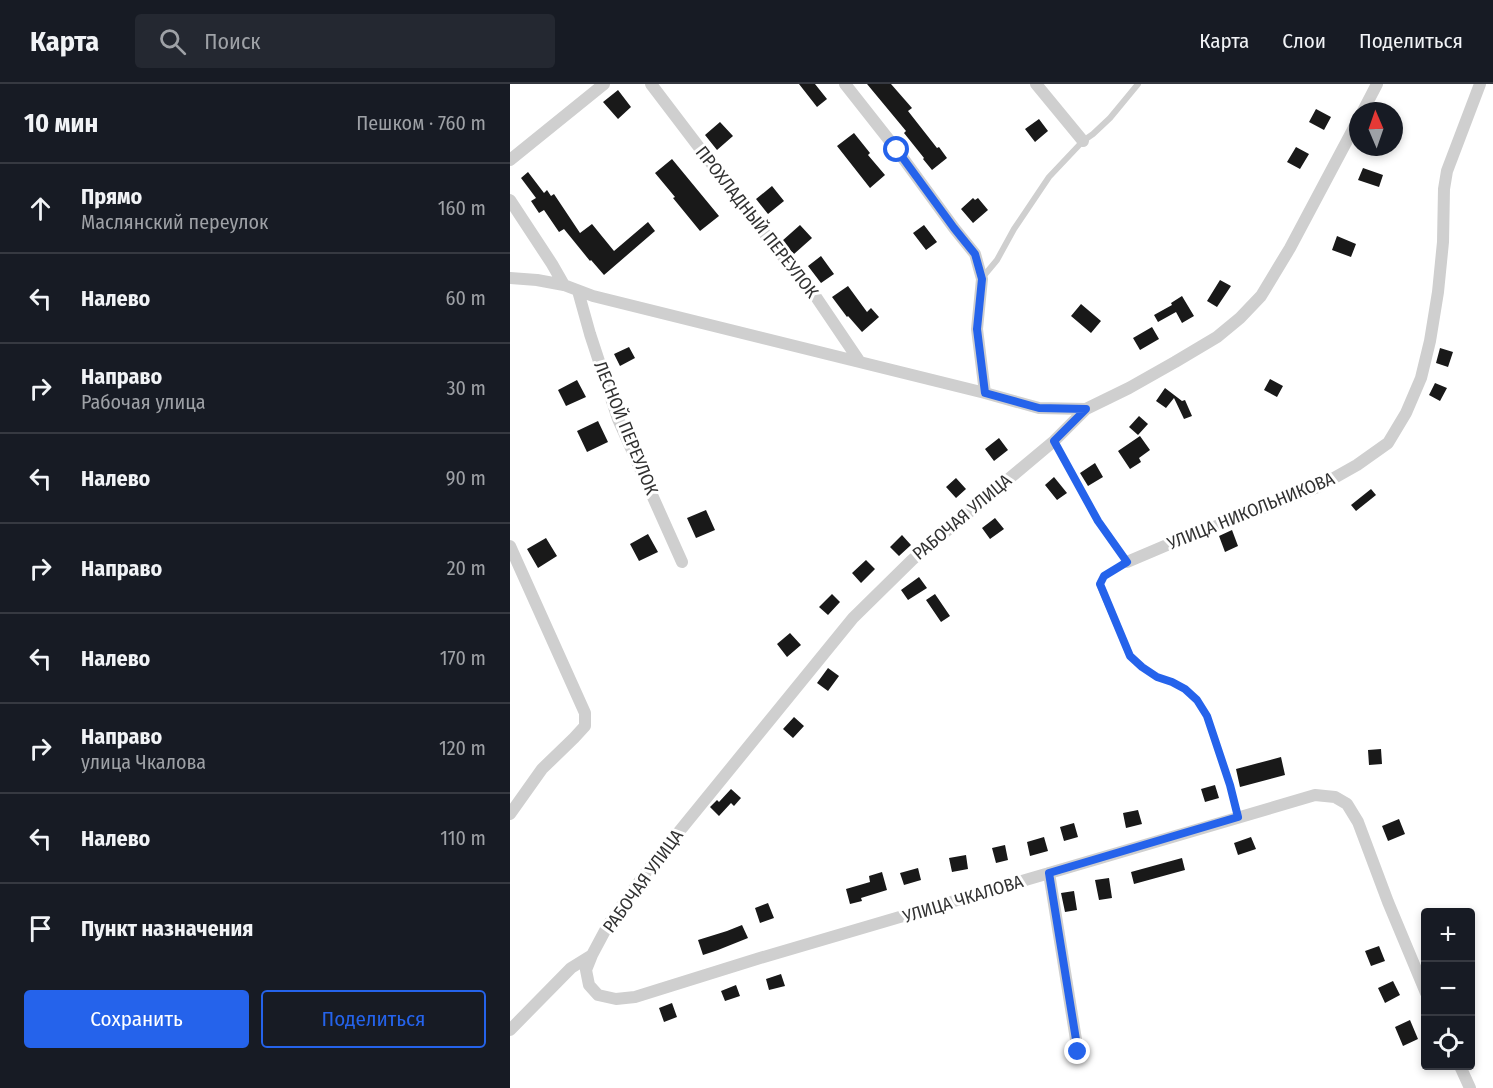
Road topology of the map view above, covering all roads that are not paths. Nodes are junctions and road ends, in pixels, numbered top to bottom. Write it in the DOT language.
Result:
graph roads {
  1 [pos="604,84"];
  2 [pos="651,84"];
  3 [pos="845,84"];
  4 [pos="1036,84"];
  5 [pos="1138,84"];
  6 [pos="1377,84"];
  7 [pos="1480,84"];
  8 [pos="1368,102"];
  9 [pos="1349,137"];
  10 [pos="1083,141"];
  11 [pos="510,160"];
  12 [pos="510,200"];
  13 [pos="510,278"];
  14 [pos="982,279"];
  15 [pos="564,285"];
  16 [pos="578,291"];
  17 [pos="860,362"];
  18 [pos="985,393"];
  19 [pos="1086,409"];
  20 [pos="1054,441"];
  21 [pos="510,546"];
  22 [pos="682,562"];
  23 [pos="1127,562"];
  24 [pos="510,814"];
  25 [pos="1238,817"];
  26 [pos="1049,873"];
  27 [pos="592,955"];
  28 [pos="1421,983"];
  29 [pos="510,1030"];
  30 [pos="1078,1052"];
  31 [pos="1462,1070"];
  32 [pos="1470,1088"];
  1 -- 11 [label="street"];
  2 -- 17 [label="street, ПРОХЛАДНЫЙ ПЕРЕУЛОК"];
  3 -- 14 [label="street"];
  4 -- 10 [label="street"];
  5 -- 10 [label="lane"];
  6 -- 8 [label="street"];
  7 -- 23 [label="street, УЛИЦА НИКОЛЬНИКОВА"];
  9 -- 19 [label="street, РАБОЧАЯ УЛИЦА"];
  10 -- 14 [label="lane"];
  12 -- 15 [label="street"];
  13 -- 15 [label="street"];
  14 -- 18 [label="street"];
  15 -- 16 [label="street"];
  16 -- 17 [label="street"];
  16 -- 22 [label="street, ЛЕСНОЙ ПЕРЕУЛОК"];
  17 -- 18 [label="street"];
  18 -- 19 [label="street"];
  19 -- 20 [label="street, РАБОЧАЯ УЛИЦА"];
  20 -- 23 [label="lane"];
  20 -- 27 [label="street, РАБОЧАЯ УЛИЦА"];
  21 -- 24 [label="street"];
  23 -- 25 [label="lane"];
  25 -- 26 [label="street, УЛИЦА ЧКАЛОВА"];
  25 -- 28 [label="street, УЛИЦА ЧКАЛОВА"];
  26 -- 27 [label="street, УЛИЦА ЧКАЛОВА"];
  26 -- 30 [label="street"];
  27 -- 29 [label="street"];
  31 -- 32 [label="street"];
}
